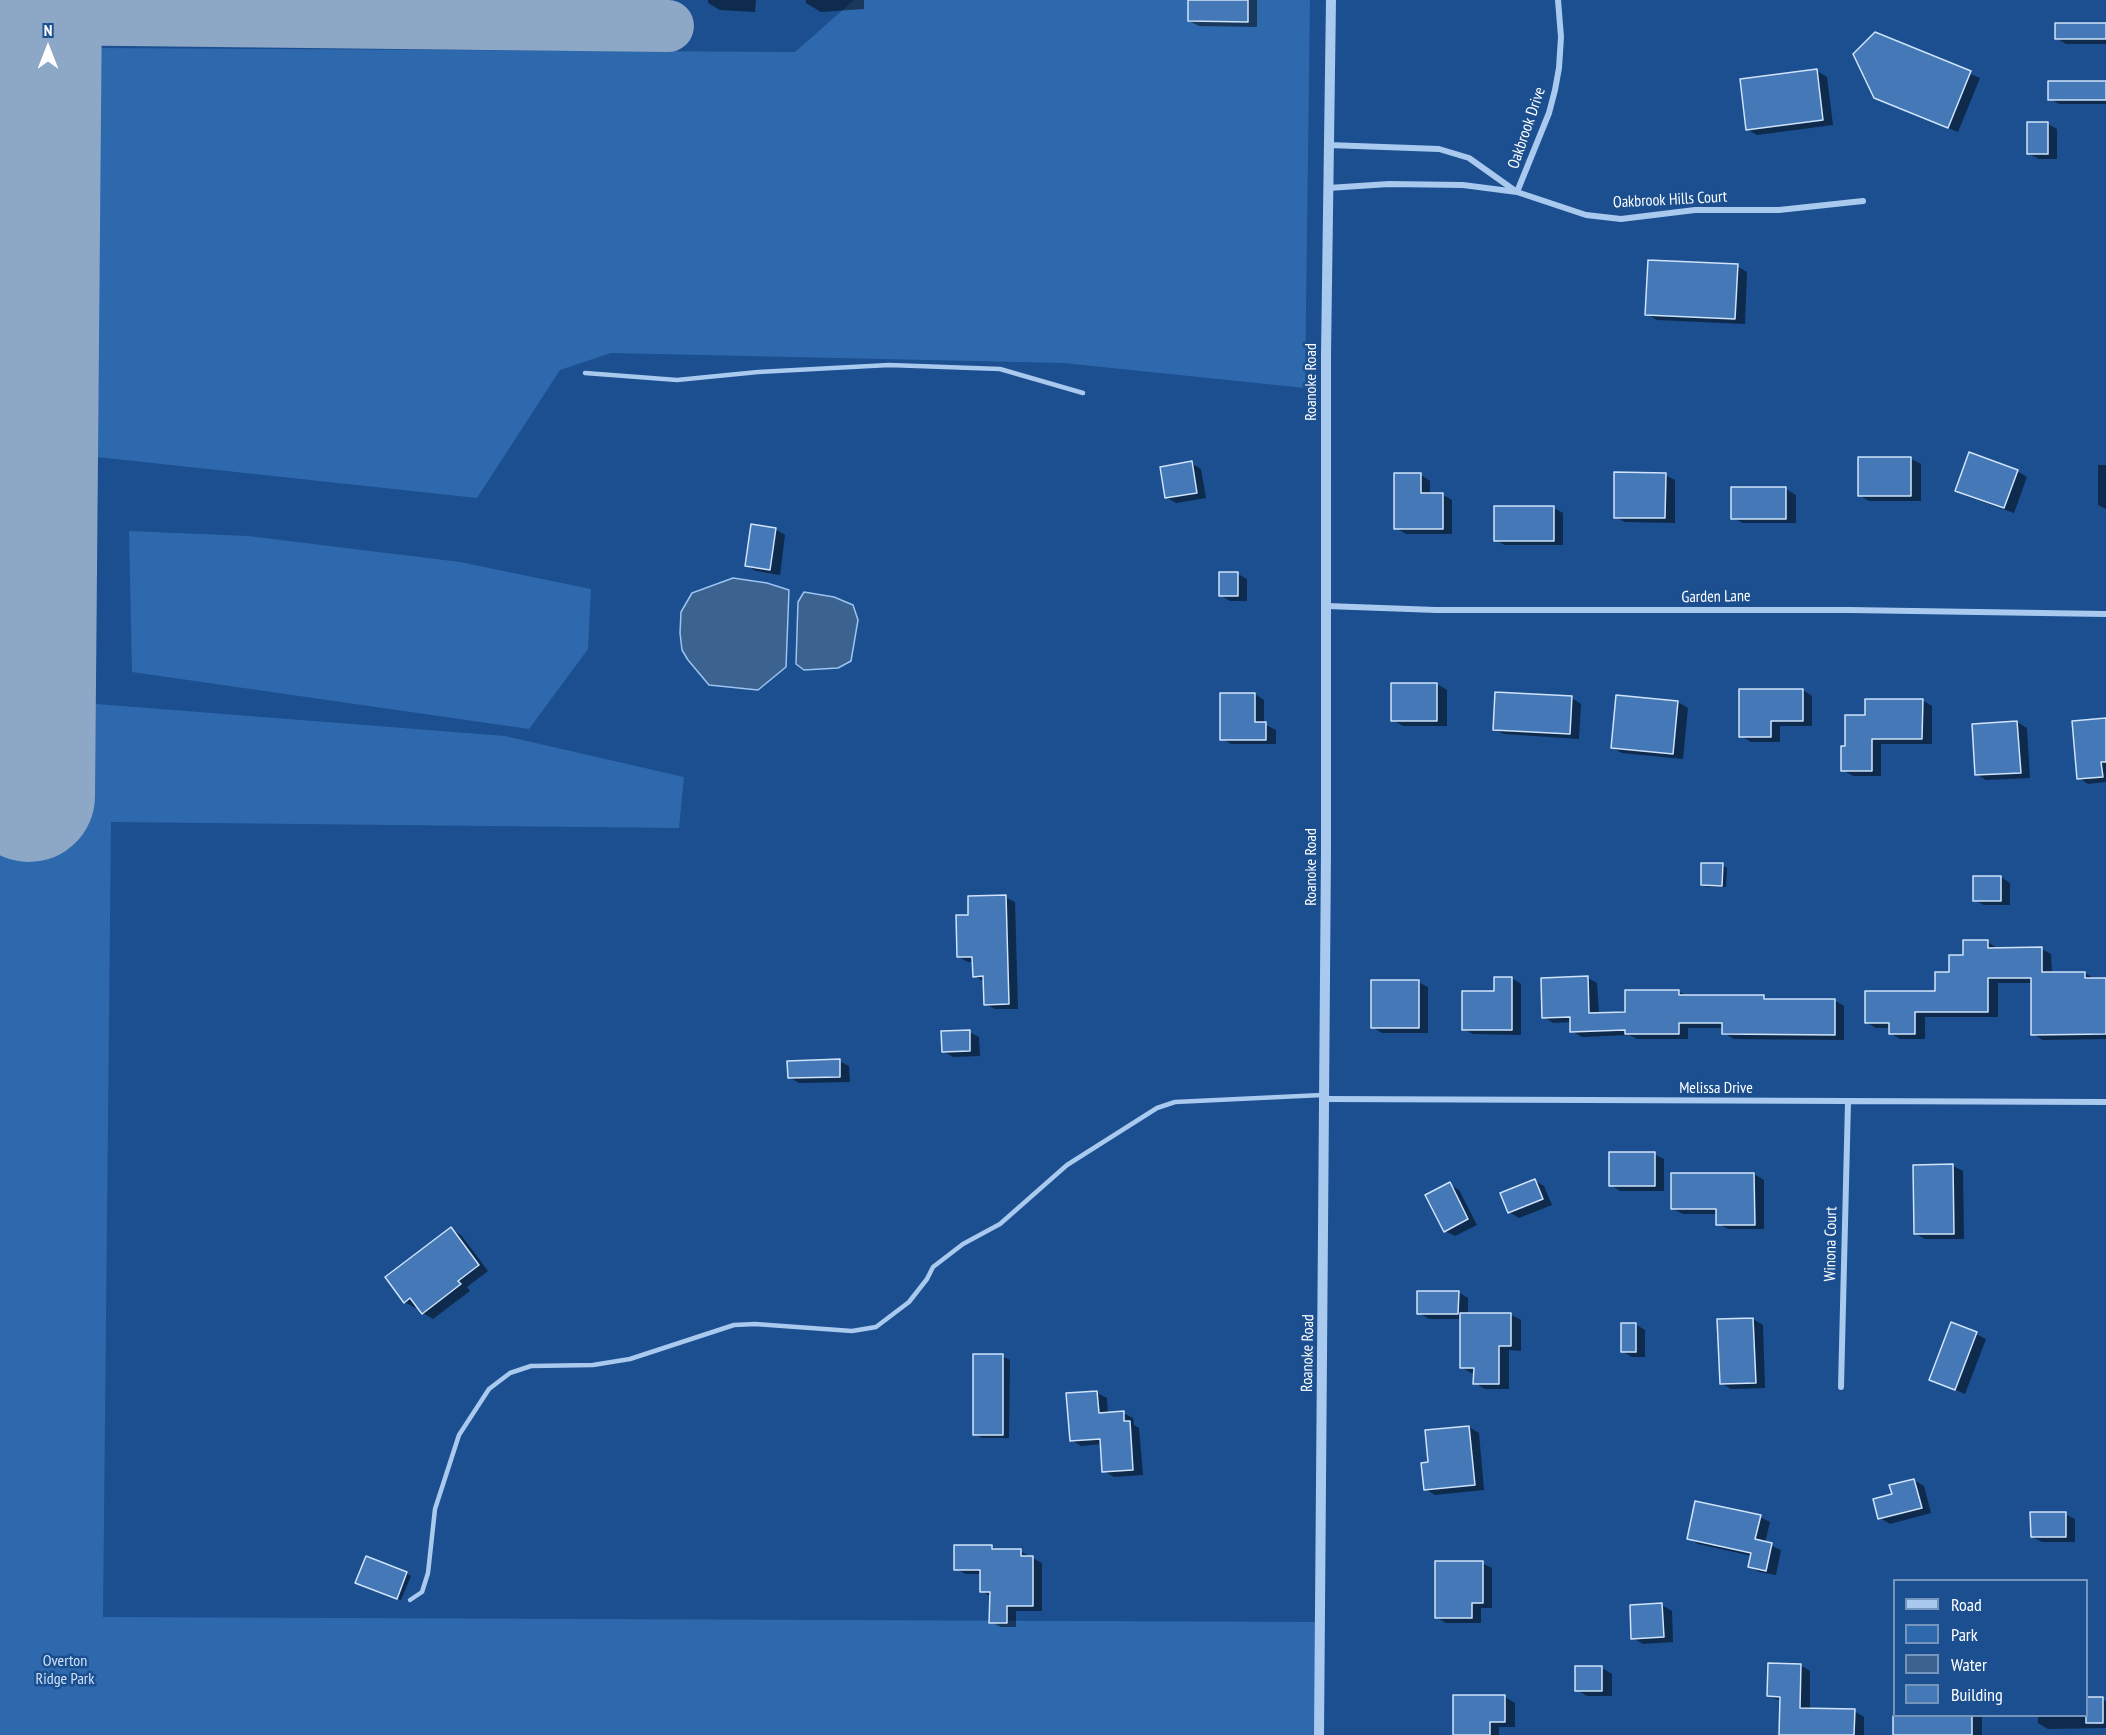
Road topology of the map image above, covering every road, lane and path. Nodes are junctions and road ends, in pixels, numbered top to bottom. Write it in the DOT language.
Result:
graph roads {
  1 [pos="1331,0"];
  2 [pos="1558,0"];
  3 [pos="1328,145"];
  4 [pos="1328,188"];
  5 [pos="1517,192"];
  6 [pos="1863,201"];
  7 [pos="585,373"];
  8 [pos="1083,393"];
  9 [pos="1327,606"];
  10 [pos="2106,614"];
  11 [pos="1325,1097"];
  12 [pos="1848,1102"];
  13 [pos="2106,1102"];
  14 [pos="1841,1387"];
  15 [pos="410,1600"];
  16 [pos="1319,1735"];
  1 -- 3 [label="street, Roanoke Road"];
  2 -- 5 [label="street, Oakbrook Drive"];
  3 -- 4 [label="street, Roanoke Road"];
  3 -- 5 [label="street, Oakbrook Hills Court"];
  4 -- 5 [label="street, Oakbrook Hills Court"];
  4 -- 9 [label="street, Roanoke Road"];
  5 -- 6 [label="street, Oakbrook Hills Court"];
  7 -- 8 [label="lane"];
  9 -- 10 [label="street, Garden Lane"];
  9 -- 11 [label="street, Roanoke Road"];
  11 -- 12 [label="street, Melissa Drive"];
  11 -- 15 [label="lane"];
  11 -- 16 [label="street, Roanoke Road"];
  12 -- 13 [label="street, Melissa Drive"];
  12 -- 14 [label="street, Winona Court"];
}
